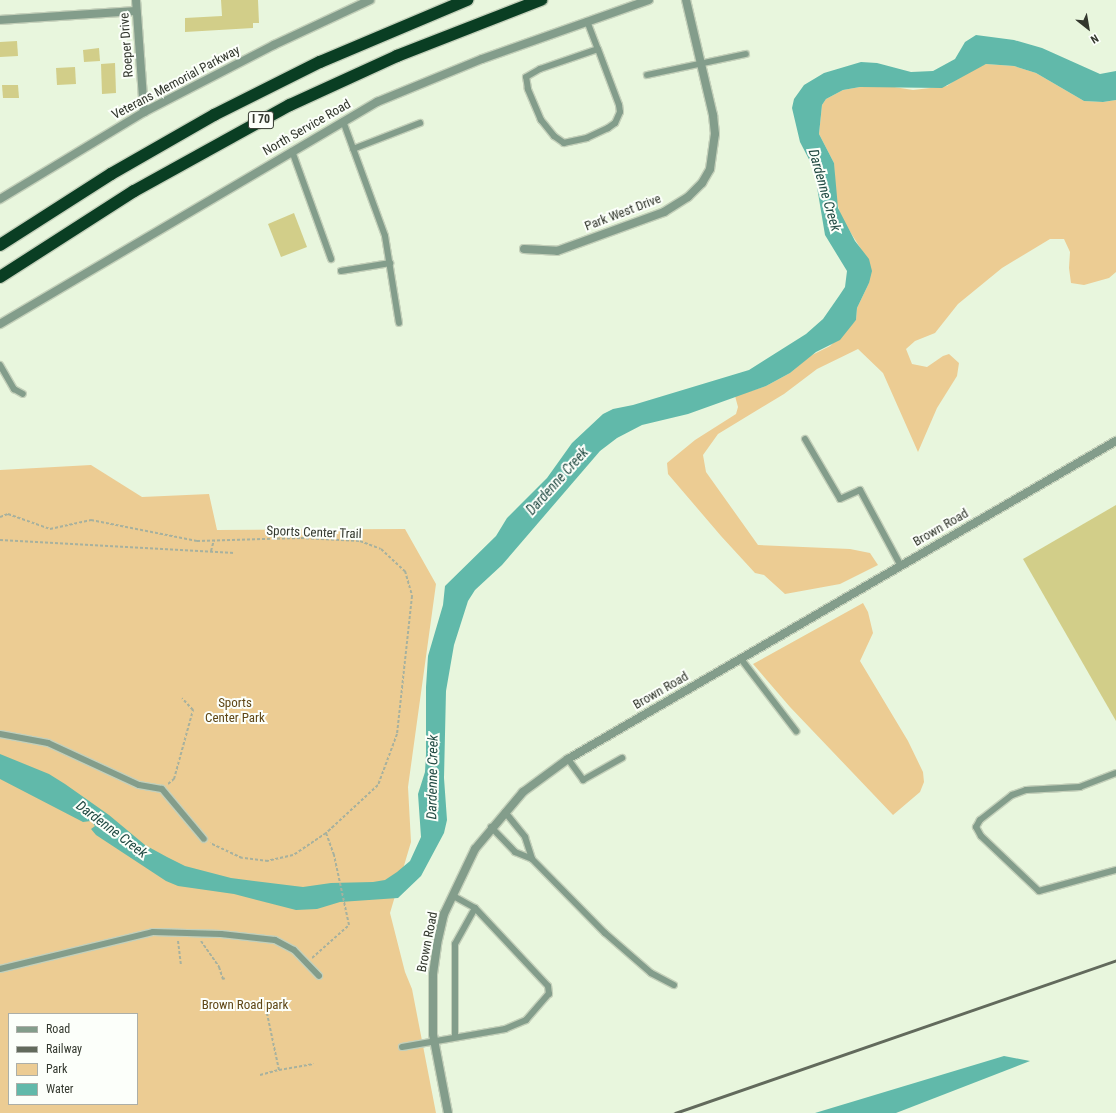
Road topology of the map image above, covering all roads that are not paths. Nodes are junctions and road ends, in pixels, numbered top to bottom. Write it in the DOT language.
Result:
graph roads {
  1 [pos="136,0"];
  2 [pos="370,0"];
  3 [pos="467,0"];
  4 [pos="541,0"];
  5 [pos="649,0"];
  6 [pos="686,0"];
  7 [pos="136,12"];
  8 [pos="0,20"];
  9 [pos="587,21"];
  10 [pos="598,49"];
  11 [pos="746,54"];
  12 [pos="701,62"];
  13 [pos="647,75"];
  14 [pos="144,112"];
  15 [pos="343,121"];
  16 [pos="420,123"];
  17 [pos="353,149"];
  18 [pos="292,151"];
  19 [pos="0,199"];
  20 [pos="0,246"];
  21 [pos="524,249"];
  22 [pos="331,260"];
  23 [pos="390,263"];
  24 [pos="341,271"];
  25 [pos="0,277"];
  26 [pos="399,323"];
  27 [pos="0,324"];
  28 [pos="0,364"];
  29 [pos="23,394"];
  30 [pos="805,439"];
  31 [pos="1116,441"];
  32 [pos="901,566"];
  33 [pos="741,659"];
  34 [pos="796,731"];
  35 [pos="0,734"];
  36 [pos="622,758"];
  37 [pos="568,759"];
  38 [pos="1116,773"];
  39 [pos="504,812"];
  40 [pos="491,827"];
  41 [pos="204,839"];
  42 [pos="532,858"];
  43 [pos="1116,870"];
  44 [pos="452,895"];
  45 [pos="475,908"];
  46 [pos="0,969"];
  47 [pos="319,976"];
  48 [pos="674,985"];
  49 [pos="455,1037"];
  50 [pos="434,1041"];
  51 [pos="402,1047"];
  52 [pos="448,1113"];
  1 -- 7 [label="street, Roeper Drive"];
  2 -- 14 [label="street, Veterans Memorial Parkway"];
  3 -- 20 [label="highway, I 70"];
  4 -- 25 [label="highway, I 70"];
  5 -- 9 [label="street, North Service Road"];
  6 -- 12 [label="street, Park West Drive"];
  7 -- 8 [label="street"];
  7 -- 14 [label="street, Roeper Drive"];
  9 -- 10 [label="lane"];
  9 -- 15 [label="street, North Service Road"];
  10 -- 10 [label="lane"];
  11 -- 12 [label="lane"];
  12 -- 13 [label="lane"];
  12 -- 21 [label="street, Park West Drive"];
  14 -- 19 [label="street, Veterans Memorial Parkway"];
  15 -- 17 [label="lane"];
  15 -- 18 [label="street, North Service Road"];
  16 -- 17 [label="lane"];
  17 -- 23 [label="lane"];
  18 -- 22 [label="lane"];
  18 -- 27 [label="street, North Service Road"];
  23 -- 24 [label="lane"];
  23 -- 26 [label="lane"];
  28 -- 29 [label="lane"];
  30 -- 32 [label="lane"];
  31 -- 32 [label="street, Brown Road"];
  32 -- 33 [label="street, Brown Road"];
  33 -- 34 [label="lane"];
  33 -- 37 [label="street, Brown Road"];
  35 -- 41 [label="lane"];
  36 -- 37 [label="lane"];
  37 -- 39 [label="street, Brown Road"];
  38 -- 43 [label="lane"];
  39 -- 40 [label="street, Brown Road"];
  39 -- 42 [label="lane"];
  40 -- 42 [label="lane"];
  40 -- 44 [label="street, Brown Road"];
  42 -- 48 [label="lane"];
  44 -- 45 [label="lane"];
  44 -- 50 [label="street, Brown Road"];
  45 -- 49 [label="lane"];
  45 -- 49 [label="lane"];
  46 -- 47 [label="lane"];
  49 -- 50 [label="lane"];
  50 -- 51 [label="lane"];
  50 -- 52 [label="street, Brown Road"];
}
